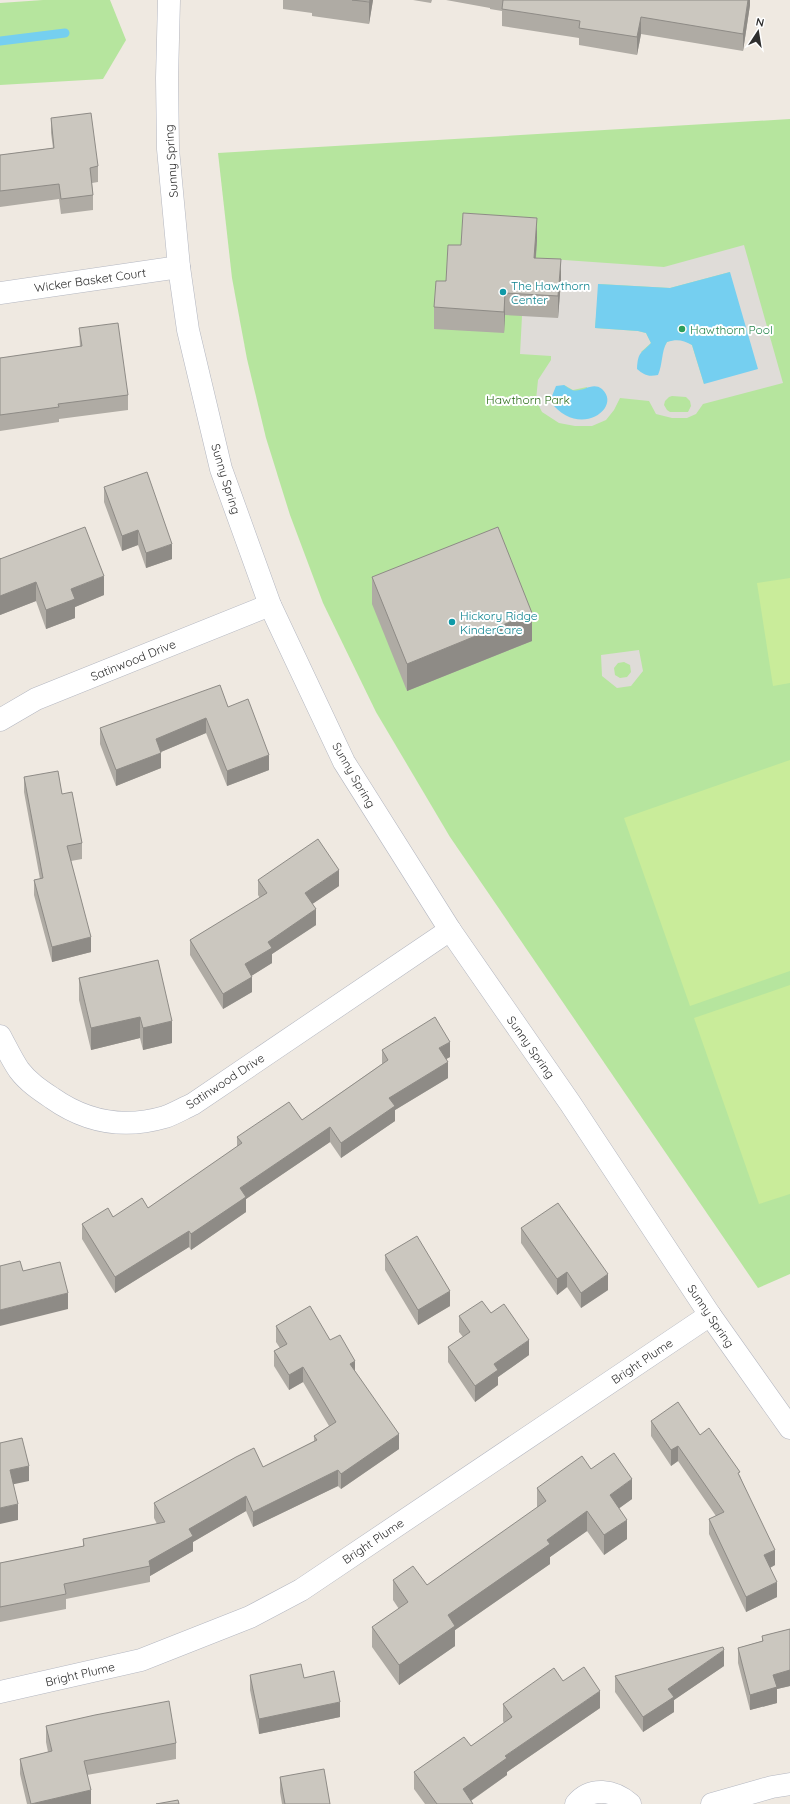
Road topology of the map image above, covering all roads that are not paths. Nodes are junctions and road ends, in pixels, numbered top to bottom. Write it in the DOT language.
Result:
graph roads {
  1 [pos="170,0"];
  2 [pos="180,267"];
  3 [pos="0,293"];
  4 [pos="270,605"];
  5 [pos="0,720"];
  6 [pos="450,930"];
  7 [pos="0,1036"];
  8 [pos="710,1315"];
  9 [pos="790,1428"];
  10 [pos="0,1692"];
  11 [pos="790,1784"];
  12 [pos="576,1804"];
  13 [pos="630,1804"];
  14 [pos="712,1804"];
  1 -- 2 [label="street, Sunny Spring"];
  2 -- 3 [label="street, Wicker Basket Court"];
  2 -- 4 [label="street, Sunny Spring"];
  4 -- 5 [label="street, Satinwood Drive"];
  4 -- 6 [label="street, Sunny Spring"];
  6 -- 7 [label="street, Satinwood Drive"];
  6 -- 8 [label="street, Sunny Spring"];
  8 -- 9 [label="street, Sunny Spring"];
  8 -- 10 [label="street, Bright Plume"];
  11 -- 14 [label="street"];
  12 -- 13 [label="street"];
}
